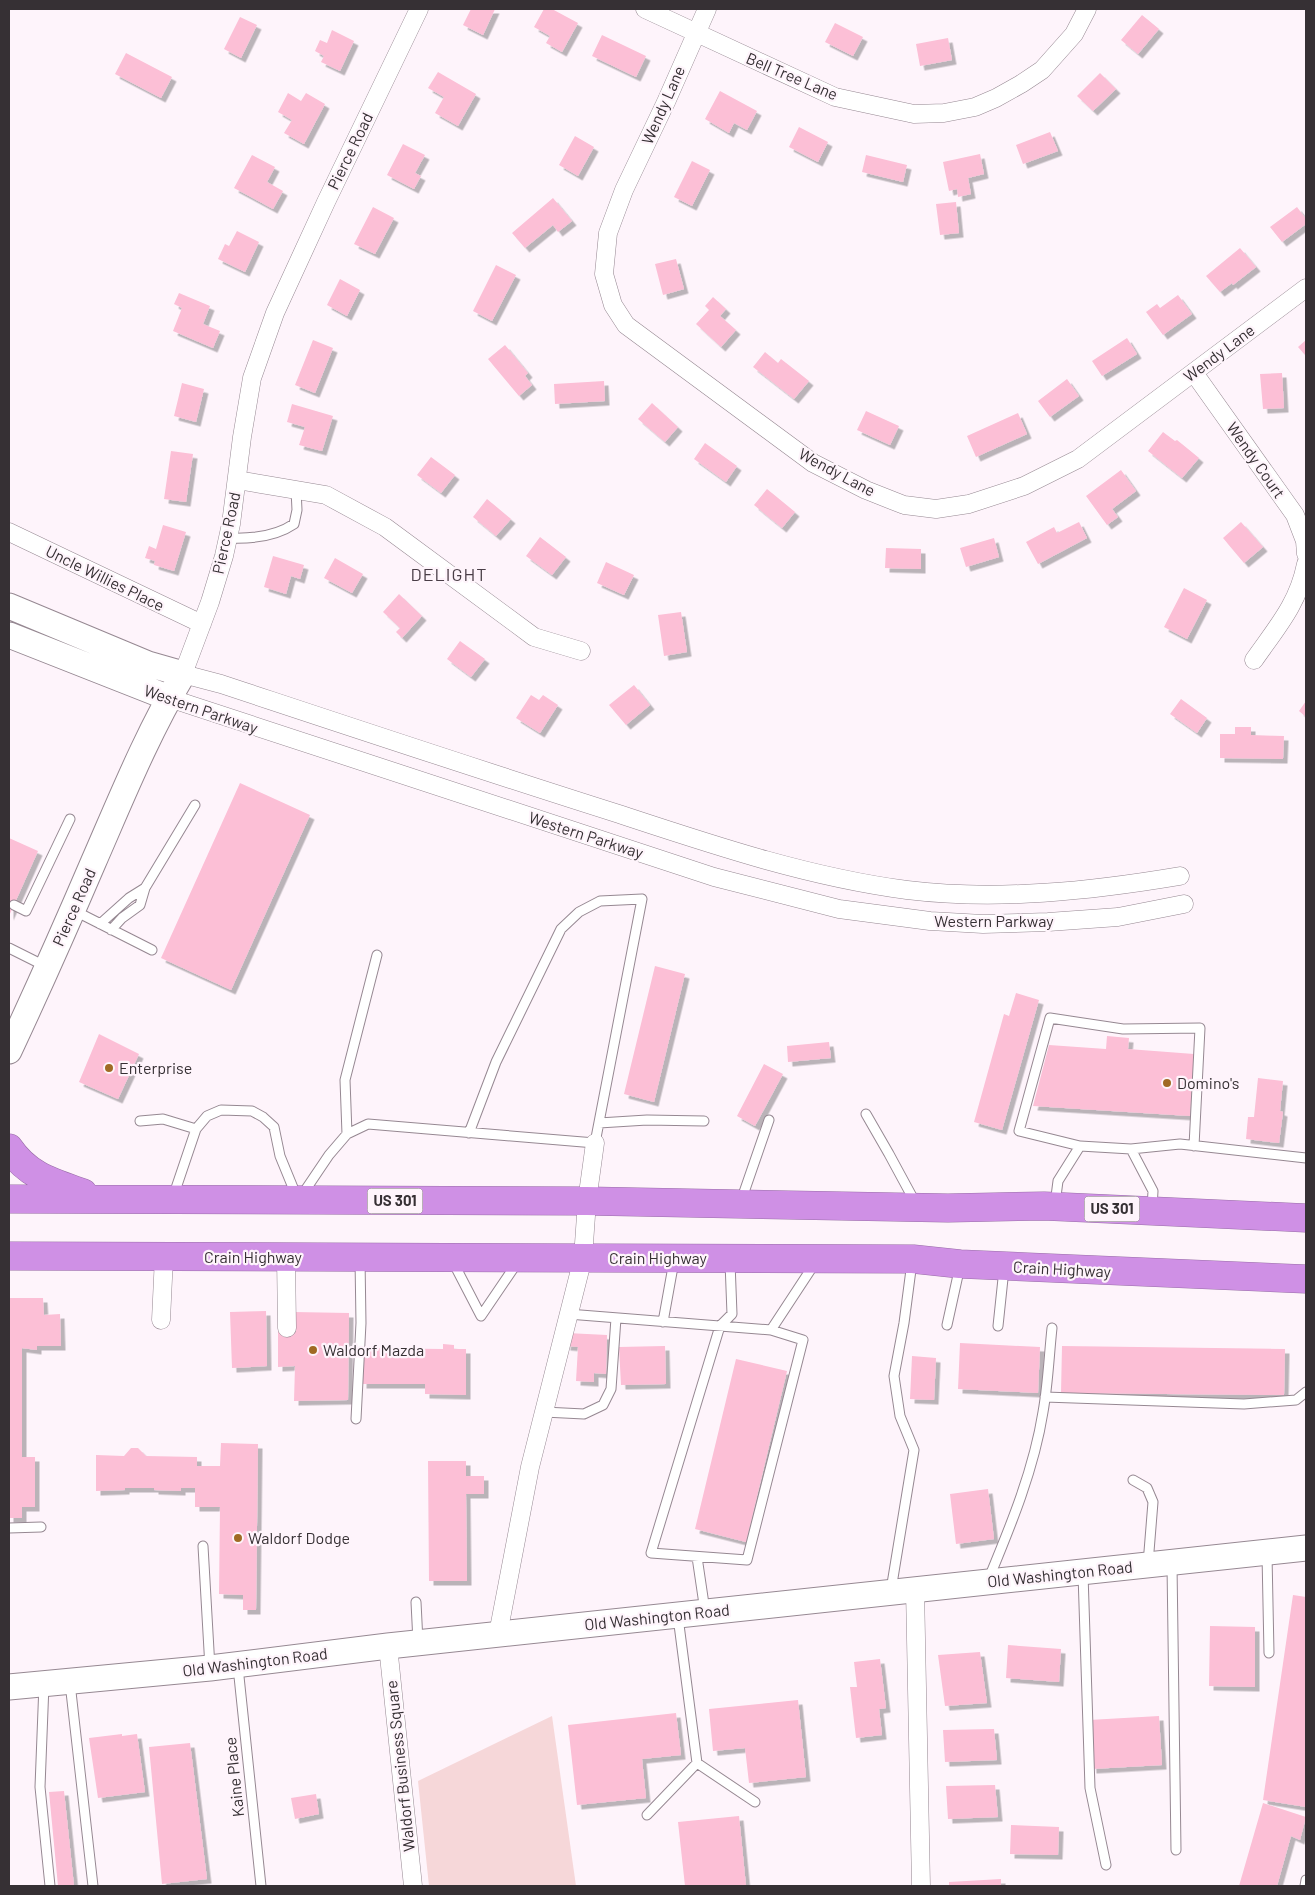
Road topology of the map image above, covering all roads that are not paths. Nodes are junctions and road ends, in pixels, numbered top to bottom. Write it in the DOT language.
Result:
graph roads {
  1 [pos="419,9"];
  2 [pos="645,9"];
  3 [pos="708,9"];
  4 [pos="1087,9"];
  5 [pos="696,34"];
  6 [pos="1306,288"];
  7 [pos="1194,373"];
  8 [pos="237,480"];
  9 [pos="296,490"];
  10 [pos="9,532"];
  11 [pos="228,538"];
  12 [pos="1306,554"];
  13 [pos="1306,564"];
  14 [pos="9,606"];
  15 [pos="202,624"];
  16 [pos="9,635"];
  17 [pos="581,651"];
  18 [pos="1254,660"];
  19 [pos="183,674"];
  20 [pos="168,698"];
  21 [pos="195,806"];
  22 [pos="70,819"];
  23 [pos="1180,876"];
  24 [pos="145,888"];
  25 [pos="1184,904"];
  26 [pos="14,905"];
  27 [pos="73,910"];
  28 [pos="100,924"];
  29 [pos="111,930"];
  30 [pos="9,948"];
  31 [pos="152,950"];
  32 [pos="377,955"];
  33 [pos="48,967"];
  34 [pos="9,1051"];
  35 [pos="866,1114"];
  36 [pos="140,1120"];
  37 [pos="769,1120"];
  38 [pos="704,1121"];
  39 [pos="599,1123"];
  40 [pos="196,1129"];
  41 [pos="469,1133"];
  42 [pos="347,1134"];
  43 [pos="595,1143"];
  44 [pos="1080,1146"];
  45 [pos="1194,1146"];
  46 [pos="9,1148"];
  47 [pos="1130,1149"];
  48 [pos="1306,1158"];
  49 [pos="9,1199"];
  50 [pos="101,1200"];
  51 [pos="172,1200"];
  52 [pos="298,1200"];
  53 [pos="587,1201"];
  54 [pos="740,1204"];
  55 [pos="917,1207"];
  56 [pos="1055,1207"];
  57 [pos="1152,1211"];
  58 [pos="1306,1218"];
  59 [pos="9,1256"];
  60 [pos="164,1257"];
  61 [pos="286,1257"];
  62 [pos="360,1258"];
  63 [pos="451,1258"];
  64 [pos="520,1258"];
  65 [pos="583,1258"];
  66 [pos="675,1258"];
  67 [pos="730,1258"];
  68 [pos="818,1258"];
  69 [pos="912,1259"];
  70 [pos="960,1264"];
  71 [pos="1004,1266"];
  72 [pos="1306,1280"];
  73 [pos="568,1314"];
  74 [pos="616,1318"];
  75 [pos="160,1320"];
  76 [pos="662,1322"];
  77 [pos="947,1325"];
  78 [pos="720,1326"];
  79 [pos="998,1326"];
  80 [pos="287,1328"];
  81 [pos="1052,1328"];
  82 [pos="771,1330"];
  83 [pos="1306,1392"];
  84 [pos="1045,1397"];
  85 [pos="544,1412"];
  86 [pos="356,1419"];
  87 [pos="1133,1480"];
  88 [pos="9,1528"];
  89 [pos="41,1528"];
  90 [pos="203,1546"];
  91 [pos="1306,1548"];
  92 [pos="1267,1552"];
  93 [pos="697,1557"];
  94 [pos="1172,1562"];
  95 [pos="1148,1564"];
  96 [pos="1083,1571"];
  97 [pos="987,1582"];
  98 [pos="915,1589"];
  99 [pos="890,1592"];
  100 [pos="416,1602"];
  101 [pos="705,1612"];
  102 [pos="678,1615"];
  103 [pos="498,1634"];
  104 [pos="418,1642"];
  105 [pos="388,1646"];
  106 [pos="1269,1653"];
  107 [pos="238,1664"];
  108 [pos="210,1668"];
  109 [pos="70,1681"];
  110 [pos="44,1684"];
  111 [pos="9,1687"];
  112 [pos="697,1763"];
  113 [pos="755,1802"];
  114 [pos="647,1815"];
  115 [pos="1176,1850"];
  116 [pos="1106,1865"];
  117 [pos="1306,1880"];
  118 [pos="50,1886"];
  119 [pos="93,1886"];
  120 [pos="262,1886"];
  121 [pos="413,1886"];
  122 [pos="921,1886"];
  123 [pos="1305,1886"];
  1 -- 8 [label="street, Pierce Road"];
  2 -- 5 [label="street, Bell Tree Lane"];
  3 -- 5 [label="street, Wendy Lane"];
  4 -- 5 [label="street, Bell Tree Lane"];
  5 -- 7 [label="street, Wendy Lane"];
  6 -- 7 [label="street, Wendy Lane"];
  7 -- 12 [label="street, Wendy Court"];
  8 -- 9 [label="street"];
  8 -- 11 [label="street, Pierce Road"];
  9 -- 11 [label="lane"];
  9 -- 17 [label="street"];
  10 -- 15 [label="street, Uncle Willies Place"];
  11 -- 15 [label="street, Pierce Road"];
  13 -- 18 [label="street"];
  14 -- 19 [label="main road, Western Parkway"];
  15 -- 19 [label="street, Pierce Road"];
  16 -- 20 [label="main road, Western Parkway"];
  19 -- 20 [label="main road, Pierce Road"];
  19 -- 23 [label="street, Western Parkway"];
  20 -- 25 [label="street, Western Parkway"];
  20 -- 27 [label="main road, Pierce Road"];
  21 -- 24 [label="lane"];
  22 -- 26 [label="lane"];
  24 -- 28 [label="lane"];
  24 -- 29 [label="lane"];
  27 -- 28 [label="lane"];
  27 -- 33 [label="main road, Pierce Road"];
  28 -- 29 [label="lane"];
  29 -- 31 [label="lane"];
  30 -- 33 [label="lane"];
  32 -- 42 [label="lane"];
  33 -- 34 [label="main road, Pierce Road"];
  35 -- 55 [label="lane"];
  36 -- 40 [label="lane"];
  37 -- 54 [label="lane"];
  38 -- 39 [label="lane"];
  39 -- 41 [label="lane"];
  39 -- 43 [label="lane"];
  40 -- 51 [label="lane"];
  40 -- 52 [label="lane"];
  41 -- 42 [label="lane"];
  41 -- 43 [label="lane"];
  42 -- 52 [label="lane"];
  43 -- 53 [label="street"];
  44 -- 45 [label="lane"];
  44 -- 47 [label="lane"];
  44 -- 56 [label="lane"];
  45 -- 47 [label="lane"];
  45 -- 48 [label="lane"];
  46 -- 50 [label="highway"];
  47 -- 57 [label="lane"];
  49 -- 50 [label="highway, US 301"];
  50 -- 51 [label="highway, US 301"];
  51 -- 52 [label="highway, US 301"];
  52 -- 53 [label="highway, US 301"];
  53 -- 54 [label="highway, US 301"];
  53 -- 65 [label="street"];
  54 -- 55 [label="highway, US 301"];
  55 -- 56 [label="highway, US 301"];
  56 -- 57 [label="highway, US 301"];
  57 -- 58 [label="highway, US 301"];
  59 -- 60 [label="highway, Crain Highway"];
  60 -- 61 [label="highway, Crain Highway"];
  60 -- 75 [label="street"];
  61 -- 62 [label="highway, Crain Highway"];
  61 -- 80 [label="street"];
  62 -- 63 [label="highway, Crain Highway"];
  62 -- 86 [label="lane"];
  63 -- 64 [label="highway, Crain Highway"];
  63 -- 64 [label="lane"];
  64 -- 65 [label="highway, Crain Highway"];
  65 -- 66 [label="highway, Crain Highway"];
  65 -- 73 [label="street"];
  66 -- 67 [label="highway, Crain Highway"];
  66 -- 76 [label="lane"];
  67 -- 68 [label="highway, Crain Highway"];
  67 -- 78 [label="lane"];
  68 -- 69 [label="highway, Crain Highway"];
  68 -- 82 [label="lane"];
  69 -- 70 [label="highway, Crain Highway"];
  69 -- 99 [label="lane"];
  70 -- 71 [label="highway, Crain Highway"];
  70 -- 77 [label="lane"];
  71 -- 72 [label="highway, Crain Highway"];
  71 -- 79 [label="lane"];
  73 -- 74 [label="lane"];
  73 -- 85 [label="street"];
  74 -- 76 [label="lane"];
  74 -- 85 [label="lane"];
  76 -- 78 [label="lane"];
  78 -- 82 [label="lane"];
  78 -- 93 [label="lane"];
  81 -- 84 [label="lane"];
  82 -- 93 [label="lane"];
  83 -- 84 [label="lane"];
  84 -- 97 [label="lane"];
  85 -- 103 [label="street"];
  87 -- 95 [label="lane"];
  88 -- 89 [label="lane"];
  90 -- 108 [label="lane"];
  91 -- 92 [label="main road, Old Washington Road"];
  92 -- 94 [label="main road, Old Washington Road"];
  92 -- 106 [label="lane"];
  93 -- 101 [label="lane"];
  94 -- 95 [label="main road, Old Washington Road"];
  94 -- 115 [label="lane"];
  95 -- 96 [label="main road, Old Washington Road"];
  96 -- 97 [label="main road, Old Washington Road"];
  96 -- 116 [label="lane"];
  97 -- 98 [label="main road, Old Washington Road"];
  98 -- 99 [label="main road, Old Washington Road"];
  98 -- 122 [label="street"];
  99 -- 101 [label="main road, Old Washington Road"];
  100 -- 104 [label="lane"];
  101 -- 102 [label="main road, Old Washington Road"];
  102 -- 103 [label="main road, Old Washington Road"];
  102 -- 112 [label="lane"];
  103 -- 104 [label="main road, Old Washington Road"];
  104 -- 105 [label="main road, Old Washington Road"];
  105 -- 107 [label="main road, Old Washington Road"];
  105 -- 121 [label="street, Waldorf Business Square"];
  107 -- 108 [label="main road, Old Washington Road"];
  107 -- 120 [label="lane, Kaine Place"];
  108 -- 109 [label="main road, Old Washington Road"];
  109 -- 110 [label="main road, Old Washington Road"];
  109 -- 119 [label="lane"];
  110 -- 111 [label="main road, Old Washington Road"];
  110 -- 118 [label="lane"];
  112 -- 113 [label="lane"];
  112 -- 114 [label="lane"];
  117 -- 123 [label="lane"];
}
